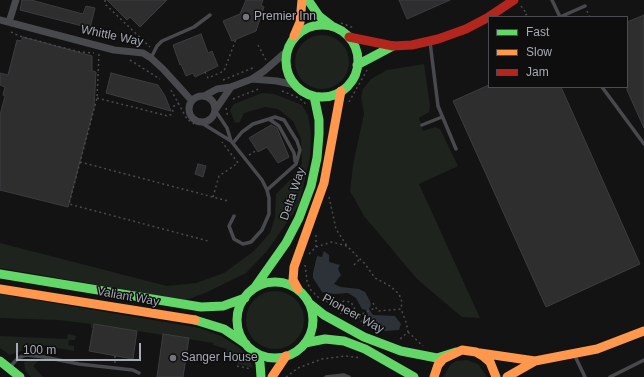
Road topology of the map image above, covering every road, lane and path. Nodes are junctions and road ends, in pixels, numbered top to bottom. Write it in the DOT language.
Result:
graph roads {
  1 [pos="16,0"];
  2 [pos="105,0"];
  3 [pos="302,0"];
  4 [pos="308,0"];
  5 [pos="552,0"];
  6 [pos="517,2"];
  7 [pos="585,6"];
  8 [pos="527,14"];
  9 [pos="210,15"];
  10 [pos="491,16"];
  11 [pos="524,16"];
  12 [pos="560,16"];
  13 [pos="562,16"];
  14 [pos="488,18"];
  15 [pos="0,20"];
  16 [pos="335,23"];
  17 [pos="8,26"];
  18 [pos="360,30"];
  19 [pos="349,37"];
  20 [pos="236,39"];
  21 [pos="292,40"];
  22 [pos="430,41"];
  23 [pos="258,45"];
  24 [pos="393,46"];
  25 [pos="287,51"];
  26 [pos="99,53"];
  27 [pos="105,55"];
  28 [pos="127,57"];
  29 [pos="152,58"];
  30 [pos="262,64"];
  31 [pos="357,65"];
  32 [pos="257,66"];
  33 [pos="370,68"];
  34 [pos="205,72"];
  35 [pos="252,79"];
  36 [pos="162,80"];
  37 [pos="222,80"];
  38 [pos="295,85"];
  39 [pos="168,86"];
  40 [pos="231,87"];
  41 [pos="264,87"];
  42 [pos="603,88"];
  43 [pos="278,90"];
  44 [pos="341,91"];
  45 [pos="204,96"];
  46 [pos="314,96"];
  47 [pos="97,98"];
  48 [pos="192,101"];
  49 [pos="230,101"];
  50 [pos="179,103"];
  51 [pos="227,104"];
  52 [pos="348,105"];
  53 [pos="308,107"];
  54 [pos="216,109"];
  55 [pos="442,116"];
  56 [pos="269,119"];
  57 [pos="229,120"];
  58 [pos="199,124"];
  59 [pos="422,125"];
  60 [pos="221,141"];
  61 [pos="232,142"];
  62 [pos="644,144"];
  63 [pos="456,149"];
  64 [pos="80,162"];
  65 [pos="296,164"];
  66 [pos="267,190"];
  67 [pos="213,197"];
  68 [pos="326,200"];
  69 [pos="228,201"];
  70 [pos="234,216"];
  71 [pos="316,231"];
  72 [pos="208,241"];
  73 [pos="347,246"];
  74 [pos="316,247"];
  75 [pos="308,255"];
  76 [pos="306,259"];
  77 [pos="360,259"];
  78 [pos="354,265"];
  79 [pos="0,274"];
  80 [pos="0,289"];
  81 [pos="254,289"];
  82 [pos="298,289"];
  83 [pos="245,298"];
  84 [pos="373,302"];
  85 [pos="309,303"];
  86 [pos="337,305"];
  87 [pos="374,309"];
  88 [pos="401,309"];
  89 [pos="358,316"];
  90 [pos="336,321"];
  91 [pos="368,329"];
  92 [pos="644,331"];
  93 [pos="408,332"];
  94 [pos="396,340"];
  95 [pos="305,343"];
  96 [pos="246,344"];
  97 [pos="255,352"];
  98 [pos="456,352"];
  99 [pos="476,352"];
  100 [pos="574,354"];
  101 [pos="286,356"];
  102 [pos="425,357"];
  103 [pos="361,358"];
  104 [pos="644,360"];
  105 [pos="0,361"];
  106 [pos="535,361"];
  107 [pos="9,368"];
  108 [pos="139,373"];
  109 [pos="20,377"];
  110 [pos="261,377"];
  111 [pos="272,377"];
  112 [pos="286,377"];
  113 [pos="326,377"];
  114 [pos="349,377"];
  115 [pos="414,377"];
  116 [pos="434,377"];
  117 [pos="496,377"];
  118 [pos="507,377"];
  119 [pos="585,377"];
  120 [pos="610,377"];
  1 -- 17 [label="street"];
  2 -- 29 [label="path"];
  3 -- 21 [label="street"];
  4 -- 16 [label="street"];
  5 -- 12 [label="lane"];
  6 -- 8 [label="path"];
  6 -- 10 [label="street"];
  7 -- 13 [label="lane"];
  8 -- 11 [label="path"];
  9 -- 29 [label="lane"];
  14 -- 22 [label="street"];
  15 -- 17 [label="street, Whittle Way"];
  16 -- 18 [label="path"];
  16 -- 19 [label="street"];
  16 -- 21 [label="street"];
  17 -- 26 [label="path"];
  17 -- 29 [label="street, Whittle Way"];
  19 -- 24 [label="street"];
  19 -- 31 [label="street"];
  20 -- 34 [label="path"];
  21 -- 25 [label="street"];
  22 -- 24 [label="street"];
  22 -- 55 [label="lane"];
  23 -- 30 [label="path"];
  24 -- 31 [label="street"];
  25 -- 35 [label="street"];
  25 -- 38 [label="street"];
  26 -- 27 [label="path"];
  26 -- 47 [label="path"];
  28 -- 36 [label="path"];
  29 -- 48 [label="street, Whittle Way"];
  31 -- 44 [label="street"];
  32 -- 37 [label="path"];
  33 -- 52 [label="path"];
  35 -- 38 [label="street"];
  35 -- 40 [label="street"];
  38 -- 46 [label="street"];
  39 -- 50 [label="path"];
  40 -- 45 [label="street"];
  40 -- 54 [label="street"];
  41 -- 49 [label="path"];
  42 -- 62 [label="lane"];
  43 -- 53 [label="path"];
  44 -- 46 [label="street"];
  44 -- 82 [label="street, Delta Way"];
  45 -- 48 [label="street"];
  45 -- 54 [label="street"];
  46 -- 81 [label="street, Delta Way"];
  47 -- 50 [label="path"];
  47 -- 64 [label="path"];
  48 -- 58 [label="street"];
  50 -- 58 [label="path"];
  51 -- 57 [label="path"];
  54 -- 58 [label="street"];
  54 -- 61 [label="lane"];
  55 -- 59 [label="lane"];
  55 -- 63 [label="lane"];
  56 -- 61 [label="lane"];
  56 -- 65 [label="lane"];
  56 -- 65 [label="lane"];
  58 -- 61 [label="lane"];
  60 -- 67 [label="path"];
  61 -- 66 [label="lane"];
  64 -- 67 [label="path"];
  64 -- 72 [label="path"];
  65 -- 66 [label="lane"];
  66 -- 70 [label="lane"];
  67 -- 69 [label="path"];
  68 -- 73 [label="path"];
  71 -- 74 [label="path"];
  73 -- 74 [label="path"];
  73 -- 77 [label="path"];
  74 -- 75 [label="path"];
  76 -- 86 [label="path"];
  77 -- 78 [label="path"];
  77 -- 88 [label="path"];
  79 -- 83 [label="street, Valiant Way"];
  80 -- 96 [label="street, Valiant Way"];
  81 -- 82 [label="street"];
  81 -- 83 [label="street"];
  82 -- 85 [label="street"];
  83 -- 96 [label="street"];
  84 -- 87 [label="path"];
  85 -- 90 [label="street, Pioneer Way"];
  85 -- 95 [label="street"];
  86 -- 89 [label="path"];
  86 -- 90 [label="path"];
  87 -- 88 [label="path"];
  87 -- 89 [label="path"];
  88 -- 93 [label="path"];
  89 -- 91 [label="path"];
  90 -- 102 [label="street, Pioneer Way"];
  92 -- 100 [label="street"];
  93 -- 94 [label="path"];
  93 -- 102 [label="path"];
  95 -- 101 [label="street"];
  95 -- 115 [label="street, Pioneer Way"];
  96 -- 97 [label="street"];
  97 -- 101 [label="street"];
  97 -- 110 [label="street"];
  98 -- 99 [label="street, Pioneer Way"];
  98 -- 102 [label="street, Pioneer Way"];
  98 -- 116 [label="street"];
  99 -- 106 [label="street, Pioneer Way"];
  99 -- 117 [label="street"];
  100 -- 106 [label="street"];
  100 -- 119 [label="lane"];
  101 -- 111 [label="street"];
  103 -- 112 [label="path"];
  104 -- 120 [label="lane"];
  105 -- 107 [label="street"];
  106 -- 118 [label="street"];
  107 -- 108 [label="lane"];
  107 -- 109 [label="street"];
  113 -- 114 [label="lane"];
}
